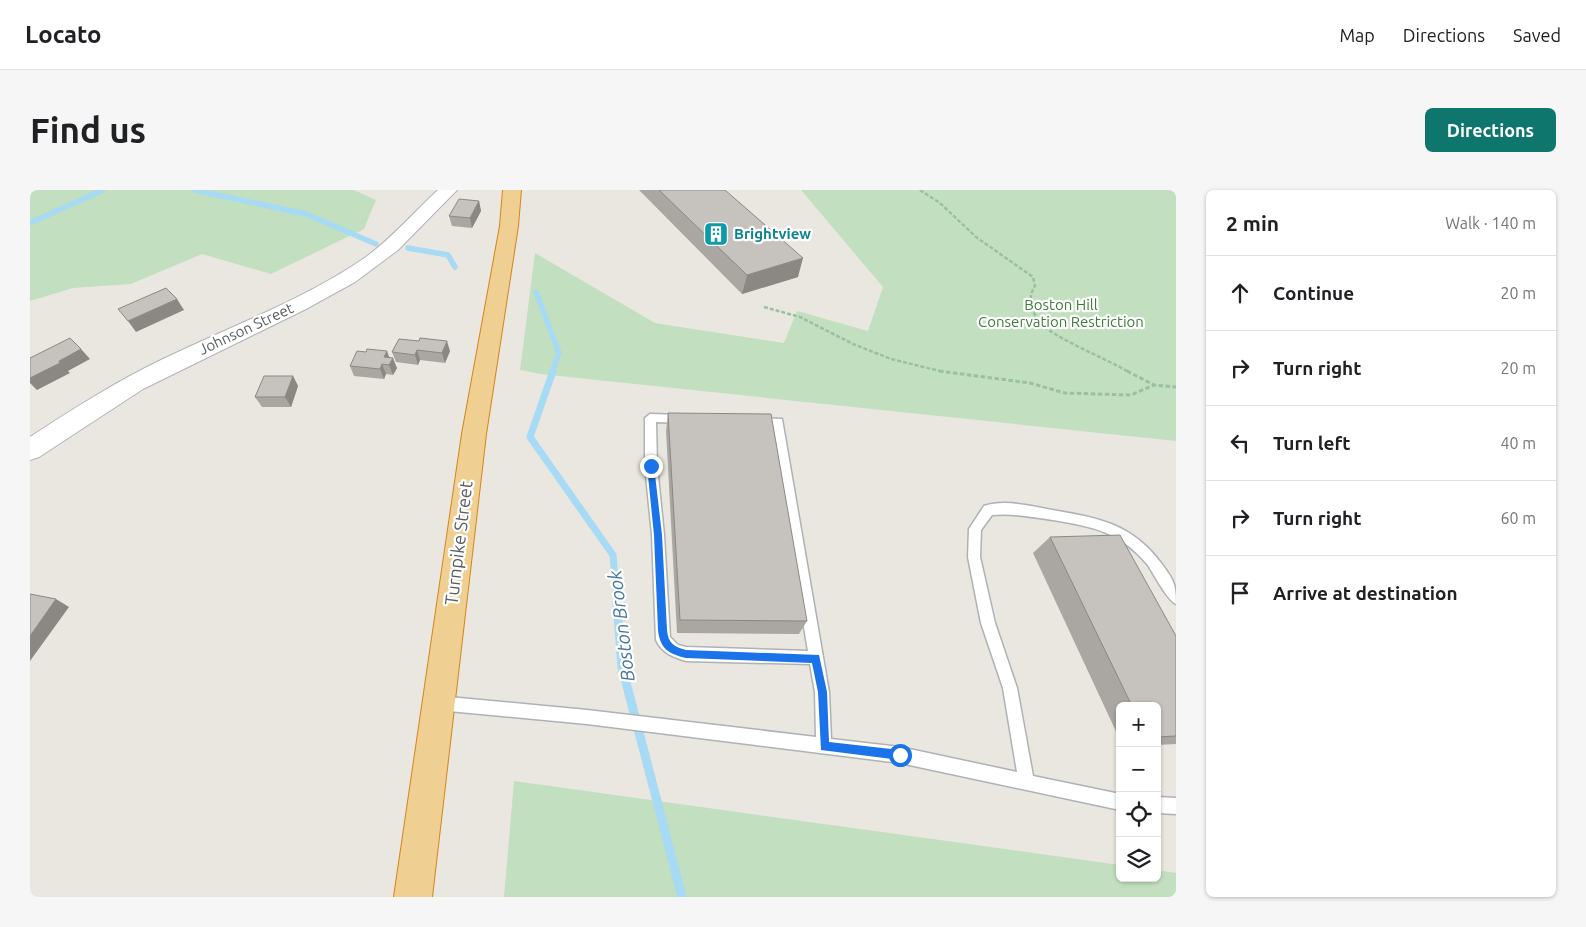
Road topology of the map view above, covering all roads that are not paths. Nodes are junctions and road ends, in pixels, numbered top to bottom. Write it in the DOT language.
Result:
graph roads {
  1 [pos="448,190"];
  2 [pos="512,190"];
  3 [pos="699,420"];
  4 [pos="739,421"];
  5 [pos="30,450"];
  6 [pos="1176,598"];
  7 [pos="816,658"];
  8 [pos="438,703"];
  9 [pos="824,746"];
  10 [pos="1026,782"];
  11 [pos="1116,801"];
  12 [pos="1161,805"];
  13 [pos="1176,806"];
  14 [pos="413,897"];
  1 -- 5 [label="street, Johnson Street"];
  2 -- 8 [label="highway, Turnpike Street"];
  3 -- 7 [label="lane"];
  4 -- 7 [label="lane"];
  6 -- 10 [label="lane"];
  7 -- 9 [label="lane"];
  8 -- 9 [label="lane"];
  8 -- 14 [label="highway, Turnpike Street"];
  9 -- 10 [label="lane"];
  10 -- 11 [label="lane"];
  12 -- 13 [label="lane"];
}
